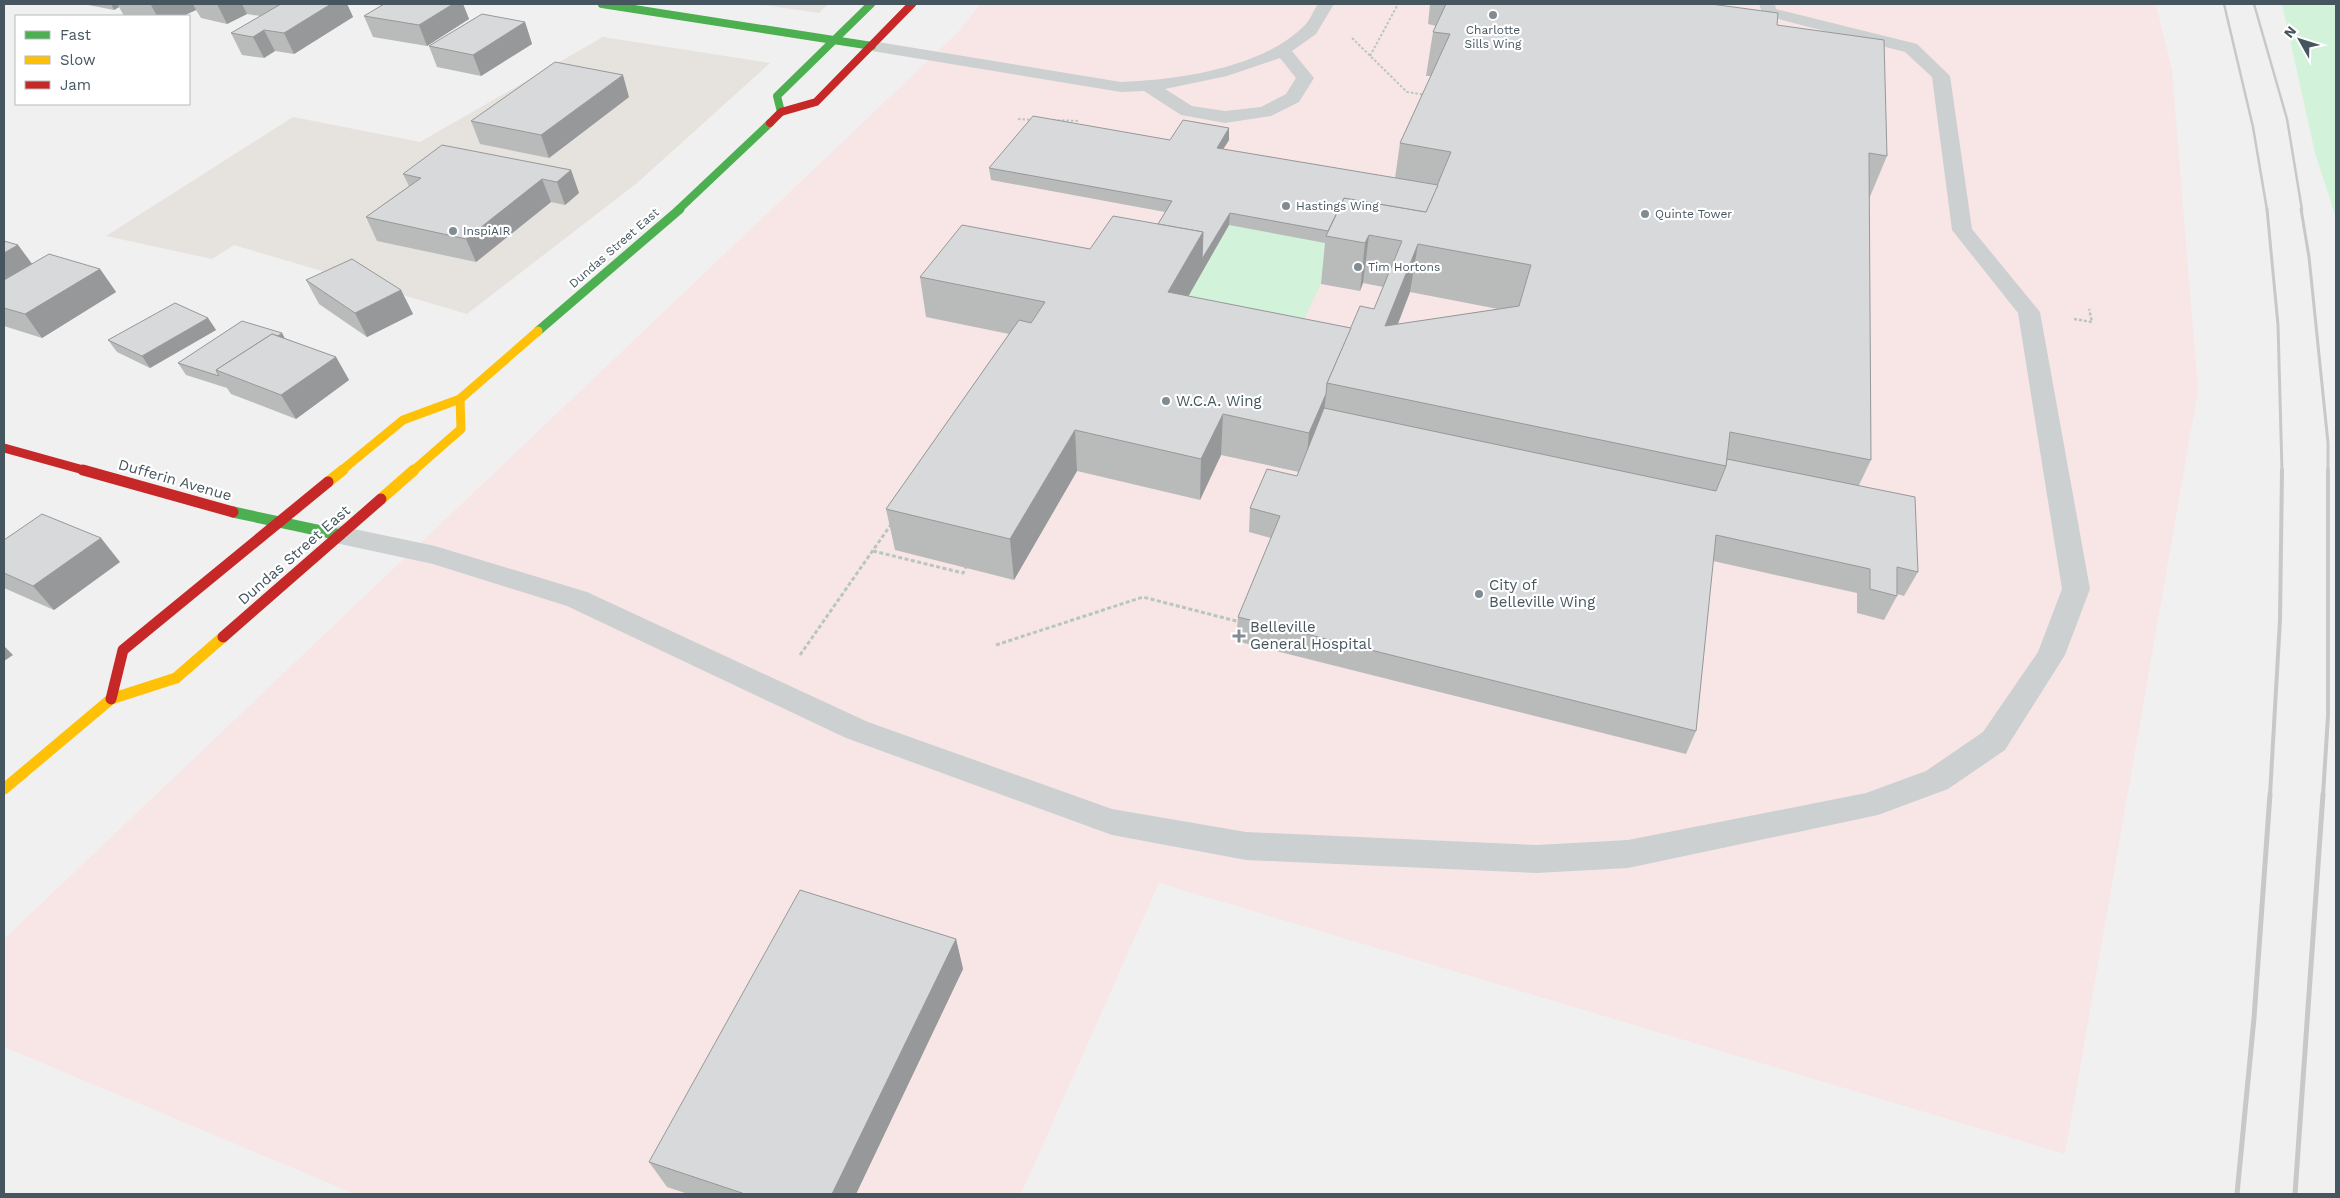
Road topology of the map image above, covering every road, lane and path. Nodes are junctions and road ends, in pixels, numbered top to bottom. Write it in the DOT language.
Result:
graph roads {
  1 [pos="602,4"];
  2 [pos="871,4"];
  3 [pos="912,4"];
  4 [pos="1326,4"];
  5 [pos="1398,4"];
  6 [pos="1767,4"];
  7 [pos="1310,30"];
  8 [pos="834,40"];
  9 [pos="872,46"];
  10 [pos="1283,51"];
  11 [pos="1370,56"];
  12 [pos="1148,87"];
  13 [pos="1426,95"];
  14 [pos="781,112"];
  15 [pos="2089,309"];
  16 [pos="2092,322"];
  17 [pos="460,399"];
  18 [pos="4,448"];
  19 [pos="894,520"];
  20 [pos="277,524"];
  21 [pos="340,535"];
  22 [pos="873,551"];
  23 [pos="966,567"];
  24 [pos="1244,623"];
  25 [pos="996,645"];
  26 [pos="775,690"];
  27 [pos="111,700"];
  28 [pos="4,789"];
  1 -- 8 [label="main road"];
  2 -- 8 [label="main road"];
  3 -- 9 [label="main road, Dundas Street East"];
  4 -- 7 [label="lane"];
  5 -- 11 [label="path"];
  6 -- 26 [label="lane"];
  7 -- 10 [label="lane"];
  7 -- 11 [label="path"];
  8 -- 9 [label="main road"];
  8 -- 14 [label="main road"];
  9 -- 12 [label="lane"];
  9 -- 14 [label="main road, Dundas Street East"];
  10 -- 12 [label="lane"];
  10 -- 12 [label="lane"];
  11 -- 13 [label="path"];
  14 -- 17 [label="main road, Dundas Street East"];
  15 -- 16 [label="path"];
  17 -- 20 [label="main road, Dundas Street East"];
  17 -- 21 [label="main road, Dundas Street East"];
  18 -- 20 [label="main road, Dufferin Avenue"];
  19 -- 22 [label="path"];
  20 -- 21 [label="main road, Dufferin Avenue"];
  20 -- 27 [label="main road, Dundas Street East"];
  21 -- 26 [label="lane"];
  21 -- 27 [label="main road, Dundas Street East"];
  22 -- 23 [label="path"];
  22 -- 26 [label="path"];
  24 -- 25 [label="path"];
  27 -- 28 [label="main road, Dundas Street East"];
}
